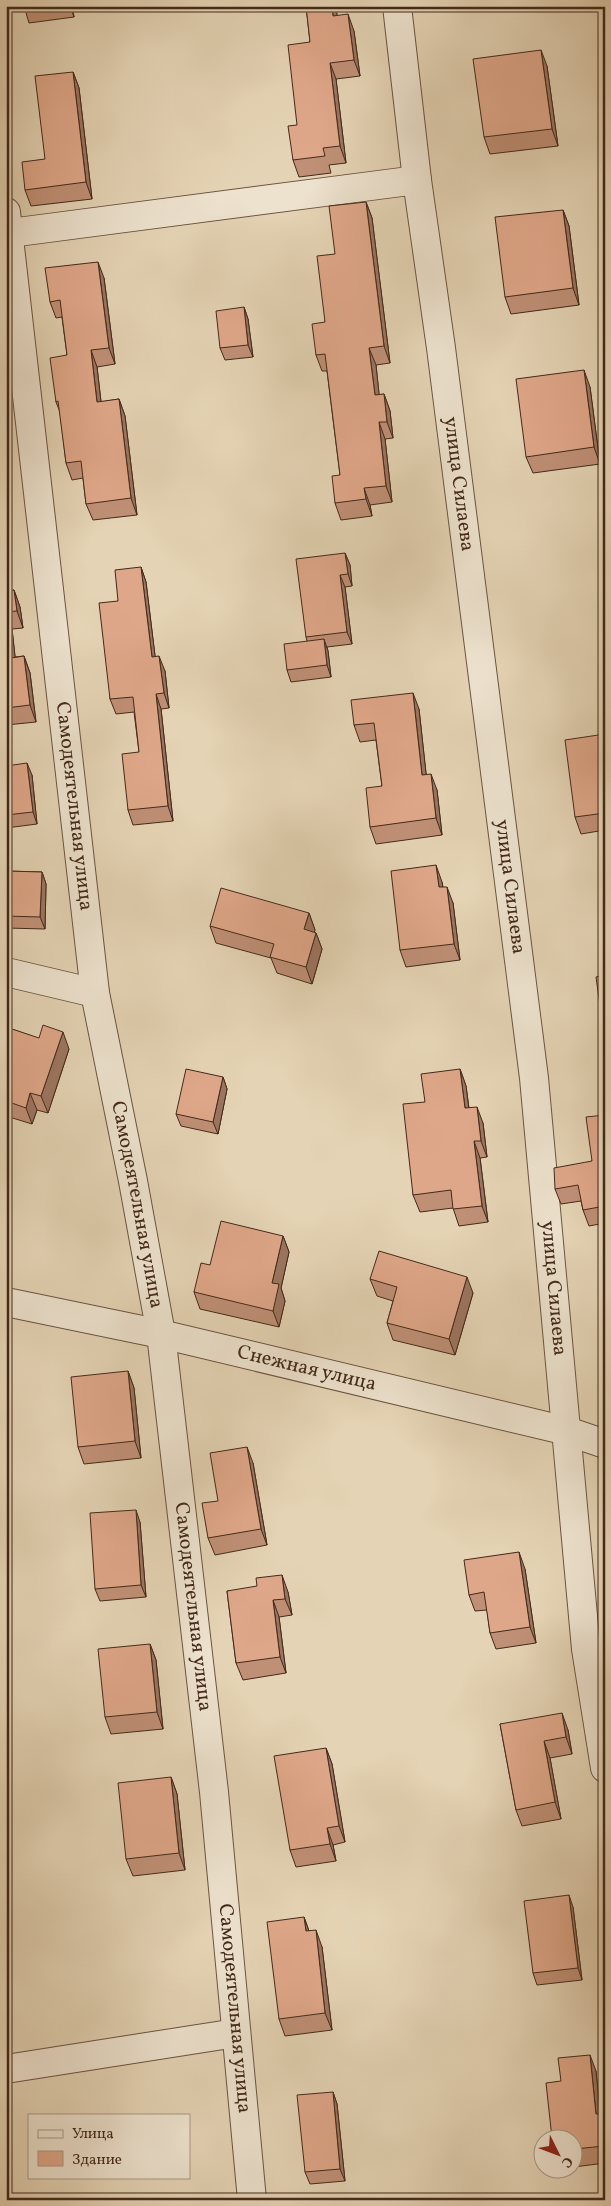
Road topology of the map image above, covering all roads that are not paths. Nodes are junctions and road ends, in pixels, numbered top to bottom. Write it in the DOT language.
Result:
graph roads {
  1 [pos="397,6"];
  2 [pos="417,180"];
  3 [pos="8,222"];
  4 [pos="6,972"];
  5 [pos="96,993"];
  6 [pos="6,1302"];
  7 [pos="161,1334"];
  8 [pos="567,1430"];
  9 [pos="605,1444"];
  10 [pos="605,1768"];
  11 [pos="236,2033"];
  12 [pos="6,2070"];
  13 [pos="252,2200"];
  1 -- 2 [label="street, улица Силаева"];
  2 -- 3 [label="street"];
  2 -- 8 [label="street, улица Силаева"];
  3 -- 5 [label="street, Самодеятельная улица"];
  4 -- 5 [label="street"];
  5 -- 7 [label="street, Самодеятельная улица"];
  6 -- 7 [label="street, Снежная улица"];
  7 -- 8 [label="street, Снежная улица"];
  7 -- 11 [label="street, Самодеятельная улица"];
  8 -- 9 [label="street, Снежная улица"];
  8 -- 10 [label="street, улица Силаева"];
  11 -- 12 [label="street"];
  11 -- 13 [label="street, Самодеятельная улица"];
}
